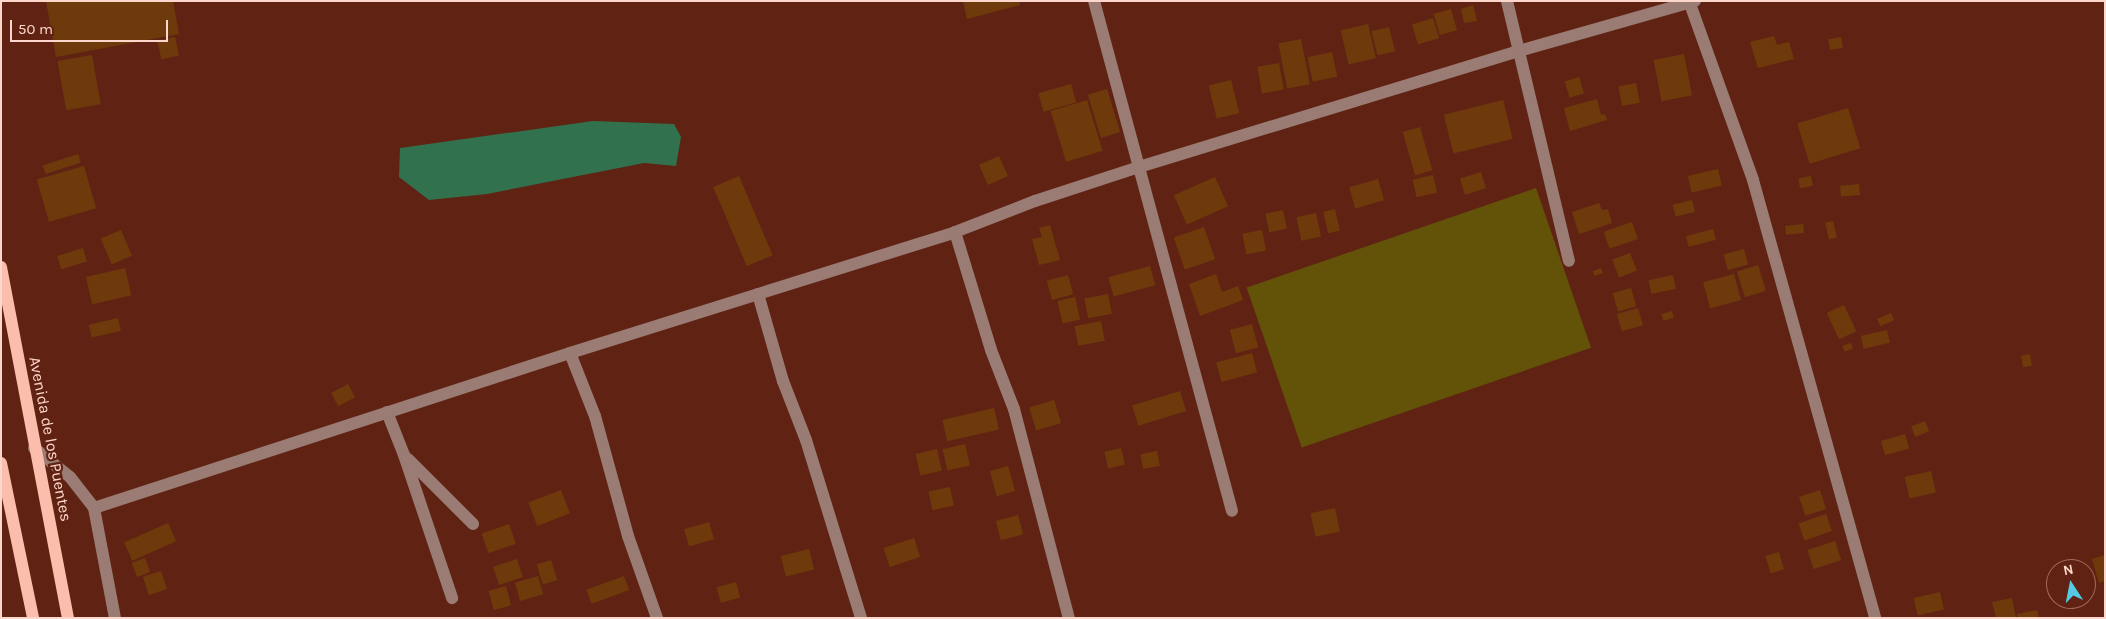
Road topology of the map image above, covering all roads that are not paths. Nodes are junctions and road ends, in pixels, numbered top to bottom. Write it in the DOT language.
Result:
graph roads {
  1 [pos="1094,1"];
  2 [pos="1507,1"];
  3 [pos="1691,2"];
  4 [pos="1519,51"];
  5 [pos="1139,167"];
  6 [pos="955,232"];
  7 [pos="1569,262"];
  8 [pos="1,267"];
  9 [pos="758,294"];
  10 [pos="570,353"];
  11 [pos="387,412"];
  12 [pos="34,448"];
  13 [pos="404,455"];
  14 [pos="1,463"];
  15 [pos="94,508"];
  16 [pos="1232,511"];
  17 [pos="473,524"];
  18 [pos="452,598"];
  19 [pos="33,618"];
  20 [pos="68,618"];
  21 [pos="115,618"];
  22 [pos="657,618"];
  23 [pos="861,618"];
  24 [pos="1069,618"];
  25 [pos="1876,618"];
  1 -- 5 [label="street"];
  2 -- 4 [label="street"];
  3 -- 4 [label="street"];
  3 -- 25 [label="street"];
  4 -- 5 [label="street"];
  4 -- 7 [label="street"];
  5 -- 6 [label="street"];
  5 -- 16 [label="street"];
  6 -- 9 [label="street"];
  6 -- 24 [label="street"];
  8 -- 12 [label="main road, Avenida de los Puentes"];
  9 -- 10 [label="street"];
  9 -- 23 [label="street"];
  10 -- 11 [label="street"];
  10 -- 22 [label="street"];
  11 -- 13 [label="street"];
  11 -- 15 [label="street"];
  12 -- 15 [label="street"];
  12 -- 20 [label="main road, Avenida de los Puentes"];
  13 -- 17 [label="street"];
  13 -- 18 [label="street"];
  14 -- 19 [label="main road"];
  15 -- 21 [label="street"];
}
